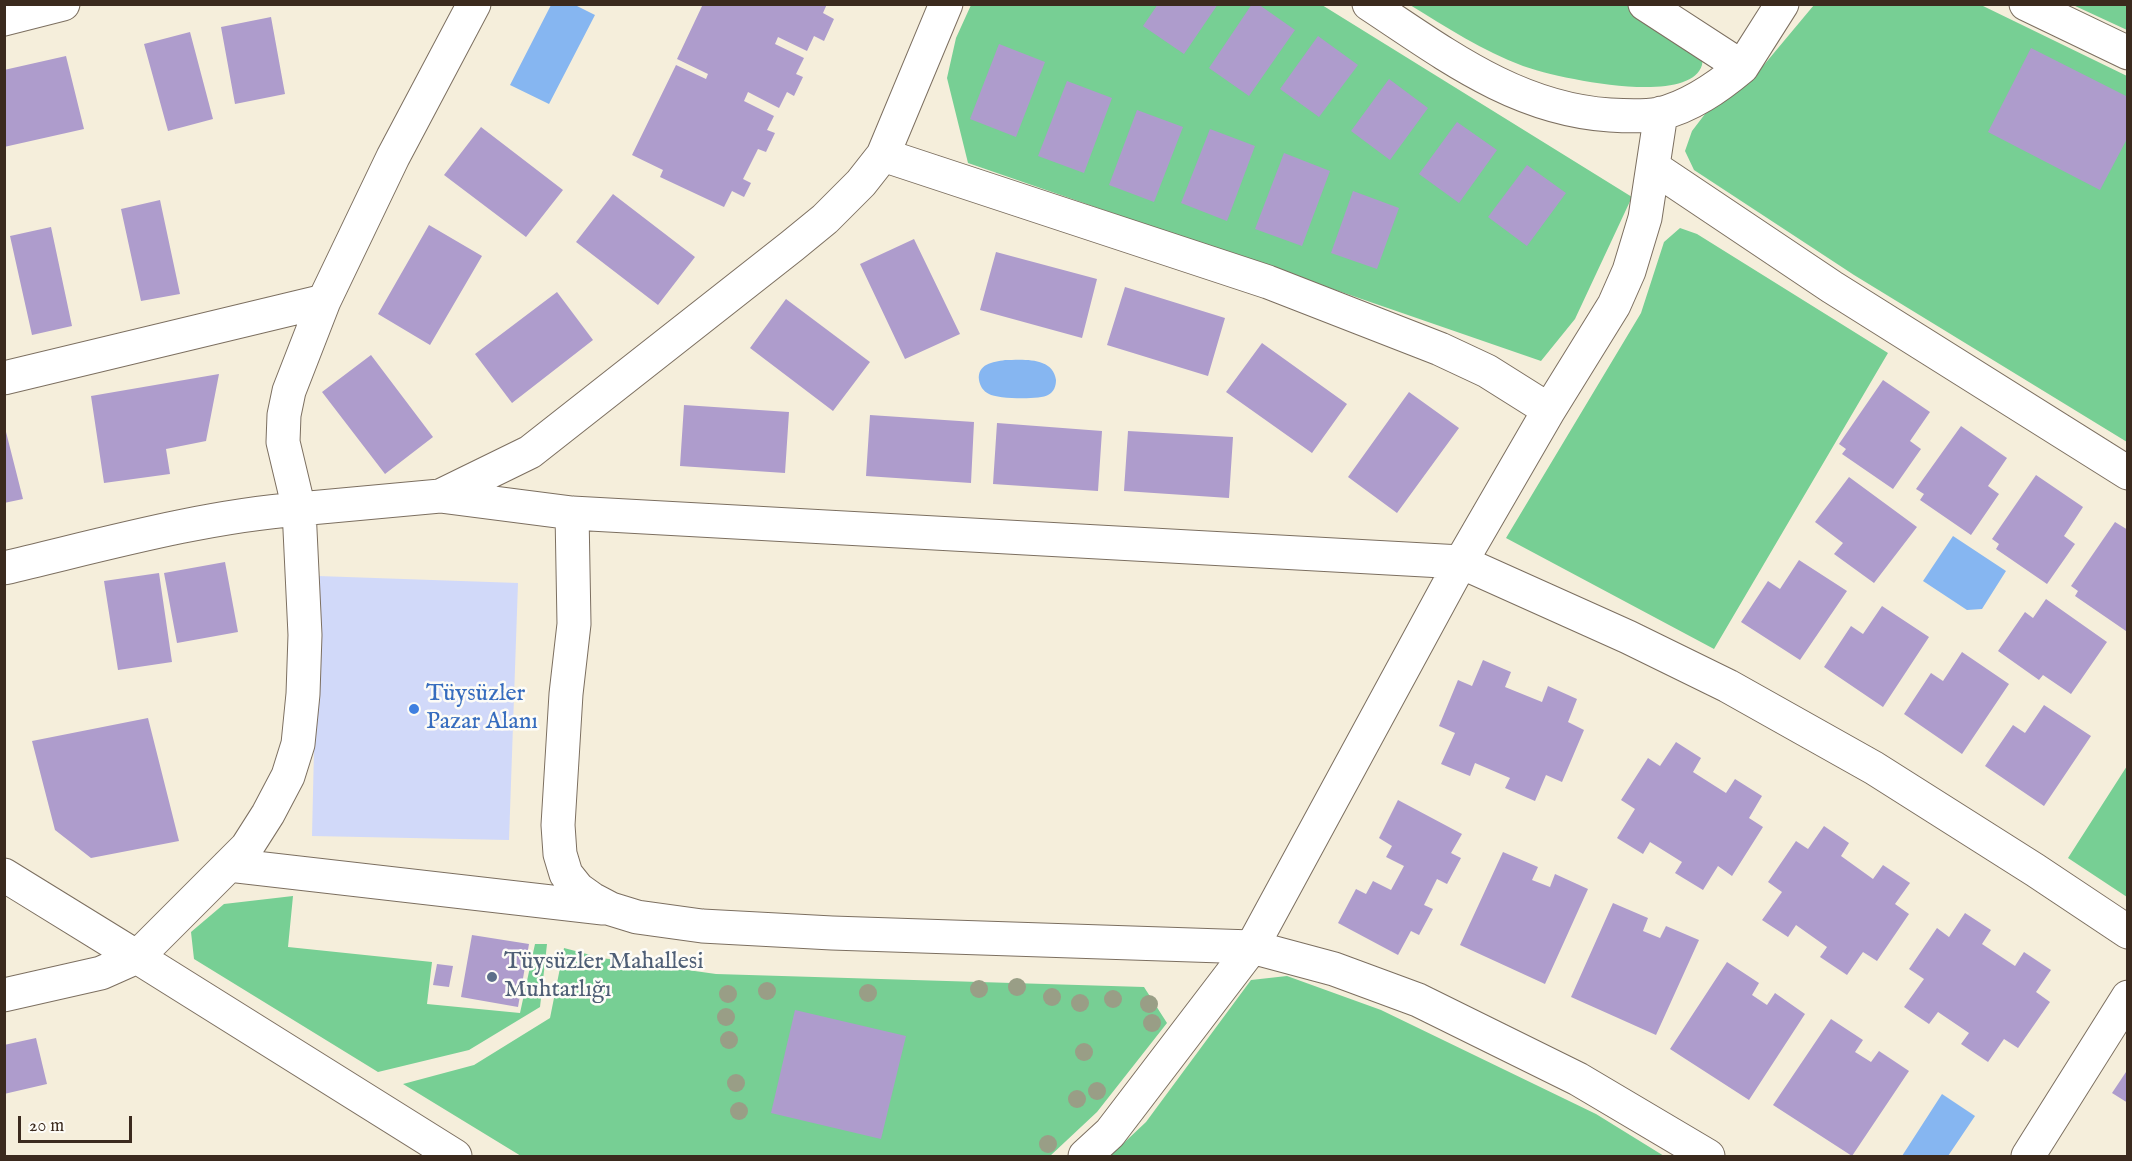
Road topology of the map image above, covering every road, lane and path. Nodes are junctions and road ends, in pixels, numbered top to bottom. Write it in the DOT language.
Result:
graph roads {
  1 [pos="63,4"];
  2 [pos="474,4"];
  3 [pos="946,4"];
  4 [pos="1369,4"];
  5 [pos="1645,4"];
  6 [pos="1782,4"];
  7 [pos="2026,4"];
  8 [pos="4,19"];
  9 [pos="2127,53"];
  10 [pos="1742,67"];
  11 [pos="1661,114"];
  12 [pos="884,155"];
  13 [pos="1653,167"];
  14 [pos="324,301"];
  15 [pos="4,378"];
  16 [pos="1549,410"];
  17 [pos="2127,473"];
  18 [pos="440,496"];
  19 [pos="299,509"];
  20 [pos="572,513"];
  21 [pos="1461,562"];
  22 [pos="4,568"];
  23 [pos="229,865"];
  24 [pos="4,875"];
  25 [pos="611,909"];
  26 [pos="2127,932"];
  27 [pos="1252,947"];
  28 [pos="137,957"];
  29 [pos="4,995"];
  30 [pos="2127,997"];
  31 [pos="455,1156"];
  32 [pos="1085,1156"];
  33 [pos="1708,1156"];
  34 [pos="2028,1156"];
  1 -- 8 [label="street"];
  2 -- 14 [label="street"];
  3 -- 12 [label="street"];
  4 -- 11 [label="street"];
  5 -- 10 [label="street"];
  6 -- 10 [label="street"];
  7 -- 9 [label="street"];
  10 -- 11 [label="street"];
  11 -- 13 [label="street"];
  12 -- 16 [label="street"];
  12 -- 18 [label="street"];
  13 -- 16 [label="street"];
  13 -- 17 [label="street"];
  14 -- 15 [label="street"];
  14 -- 19 [label="street"];
  16 -- 21 [label="street"];
  18 -- 19 [label="street"];
  18 -- 20 [label="street"];
  19 -- 22 [label="street"];
  19 -- 23 [label="street"];
  20 -- 21 [label="street"];
  20 -- 25 [label="street"];
  21 -- 26 [label="street"];
  21 -- 27 [label="street"];
  23 -- 25 [label="street"];
  23 -- 28 [label="street"];
  24 -- 28 [label="street"];
  25 -- 27 [label="street"];
  27 -- 32 [label="street"];
  27 -- 33 [label="street"];
  28 -- 29 [label="street"];
  28 -- 31 [label="street"];
  30 -- 34 [label="street"];
}
